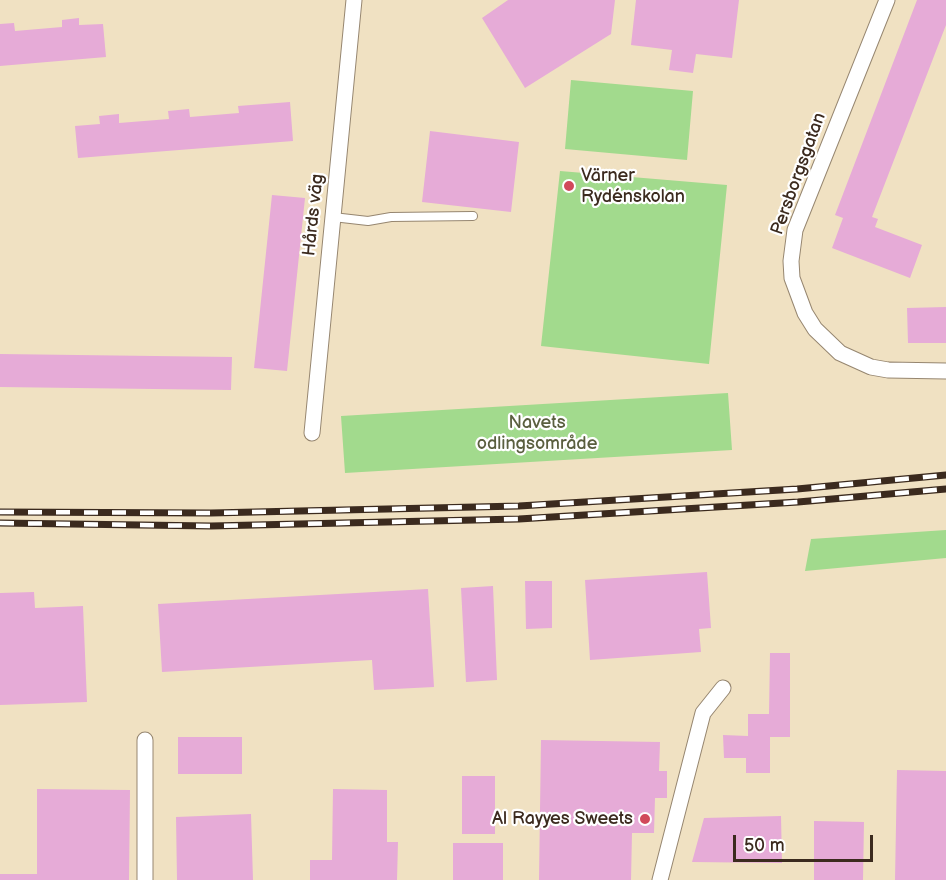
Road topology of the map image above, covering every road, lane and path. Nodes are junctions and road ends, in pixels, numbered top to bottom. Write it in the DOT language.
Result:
graph roads {
  1 [pos="354,0"];
  2 [pos="887,0"];
  3 [pos="473,216"];
  4 [pos="333,217"];
  5 [pos="946,371"];
  6 [pos="312,433"];
  7 [pos="723,688"];
  8 [pos="145,740"];
  9 [pos="145,880"];
  10 [pos="660,880"];
  1 -- 4 [label="street, Hårds väg"];
  2 -- 5 [label="street, Persborgsgatan"];
  3 -- 4 [label="lane"];
  4 -- 6 [label="street, Hårds väg"];
  7 -- 10 [label="street"];
  8 -- 9 [label="street"];
}
